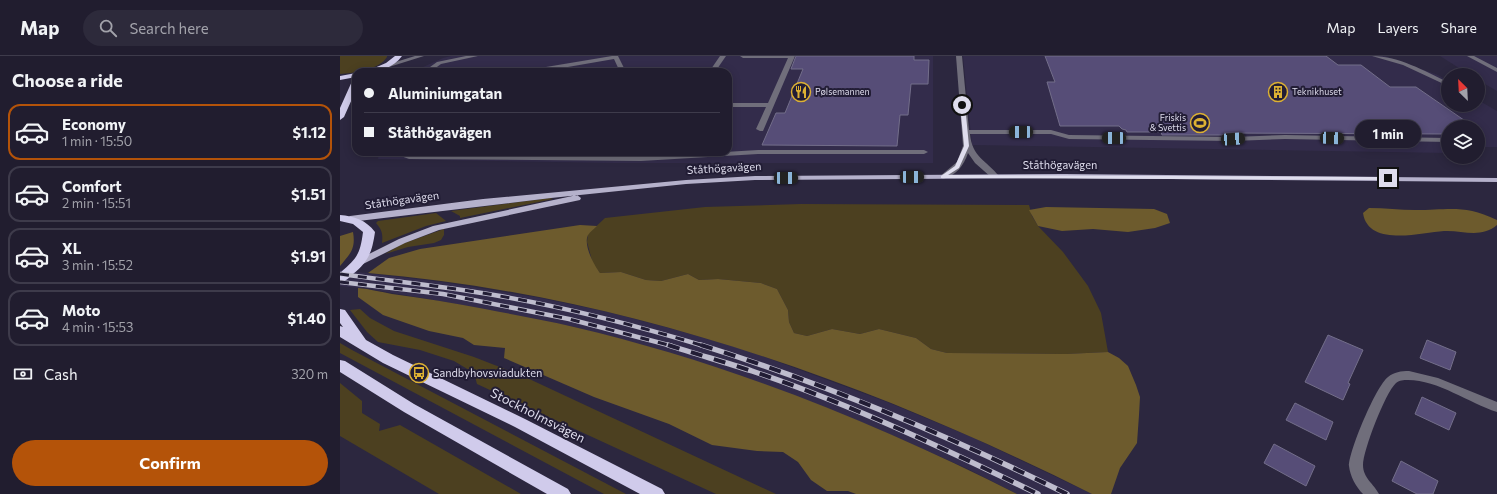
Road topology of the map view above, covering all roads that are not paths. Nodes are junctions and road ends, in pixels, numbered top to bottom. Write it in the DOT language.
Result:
graph roads {
  1 [pos="400,56"];
  2 [pos="420,56"];
  3 [pos="475,56"];
  4 [pos="723,56"];
  5 [pos="743,56"];
  6 [pos="792,56"];
  7 [pos="959,56"];
  8 [pos="1375,56"];
  9 [pos="1470,56"];
  10 [pos="616,57"];
  11 [pos="588,59"];
  12 [pos="389,65"];
  13 [pos="381,68"];
  14 [pos="432,68"];
  15 [pos="546,68"];
  16 [pos="620,68"];
  17 [pos="715,68"];
  18 [pos="1497,70"];
  19 [pos="352,76"];
  20 [pos="340,78"];
  21 [pos="1441,81"];
  22 [pos="352,90"];
  23 [pos="732,105"];
  24 [pos="770,105"];
  25 [pos="340,117"];
  26 [pos="760,129"];
  27 [pos="965,132"];
  28 [pos="1441,140"];
  29 [pos="966,146"];
  30 [pos="924,152"];
  31 [pos="732,153"];
  32 [pos="406,156"];
  33 [pos="687,156"];
  34 [pos="995,176"];
  35 [pos="943,177"];
  36 [pos="1497,180"];
  37 [pos="624,189"];
  38 [pos="345,219"];
  39 [pos="360,262"];
  40 [pos="340,279"];
  41 [pos="340,313"];
  42 [pos="340,331"];
  43 [pos="362,344"];
  44 [pos="340,365"];
  45 [pos="1497,407"];
  46 [pos="562,494"];
  47 [pos="656,494"];
  48 [pos="1372,494"];
  1 -- 12 [label="highway"];
  2 -- 12 [label="street"];
  3 -- 14 [label="street"];
  4 -- 17 [label="street"];
  5 -- 6 [label="street"];
  6 -- 24 [label="street"];
  7 -- 27 [label="street"];
  8 -- 21 [label="street"];
  9 -- 18 [label="street"];
  10 -- 11 [label="street"];
  10 -- 16 [label="street"];
  11 -- 15 [label="street"];
  12 -- 13 [label="highway"];
  19 -- 20 [label="highway"];
  22 -- 25 [label="highway"];
  23 -- 24 [label="street"];
  24 -- 26 [label="street"];
  27 -- 28 [label="street"];
  27 -- 29 [label="street"];
  29 -- 34 [label="street"];
  29 -- 35 [label="street"];
  30 -- 31 [label="street"];
  32 -- 33 [label="street"];
  34 -- 35 [label="main road, Ståthögavägen"];
  34 -- 36 [label="main road, Ståthögavägen"];
  35 -- 37 [label="main road, Ståthögavägen"];
  37 -- 38 [label="main road, Ståthögavägen"];
  37 -- 39 [label="main road, Ståthögavägen"];
  38 -- 39 [label="highway"];
  39 -- 40 [label="highway"];
  41 -- 43 [label="highway, Stockholmsvägen"];
  42 -- 43 [label="highway, Stockholmsvägen"];
  43 -- 47 [label="highway, Stockholmsvägen"];
  44 -- 46 [label="highway"];
  45 -- 48 [label="street"];
}
